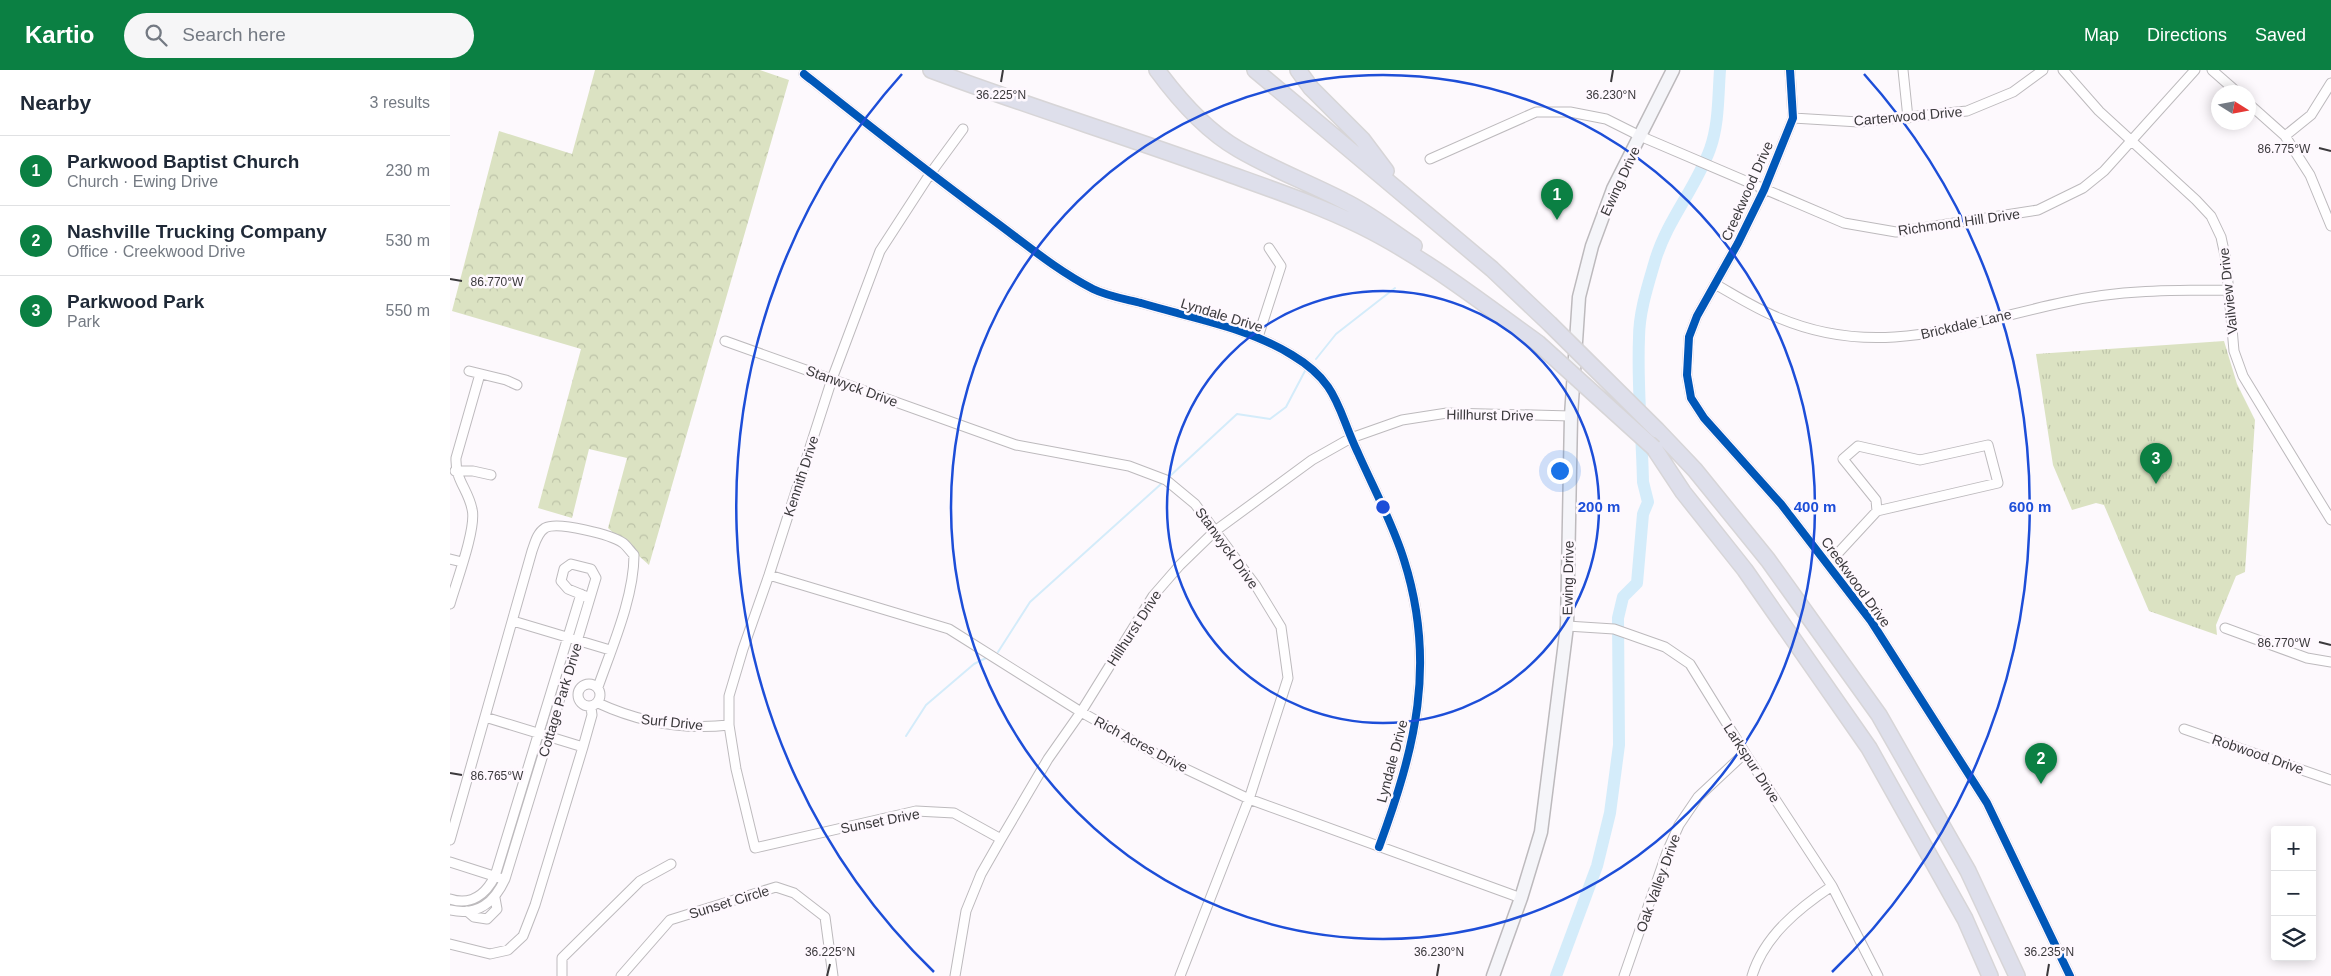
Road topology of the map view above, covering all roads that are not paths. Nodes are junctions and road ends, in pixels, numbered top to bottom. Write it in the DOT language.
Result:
graph roads {
  1 [pos="931,70"];
  2 [pos="1157,70"];
  3 [pos="1255,70"];
  4 [pos="1298,70"];
  5 [pos="1673,70"];
  6 [pos="1790,70"];
  7 [pos="1903,70"];
  8 [pos="2043,70"];
  9 [pos="2063,70"];
  10 [pos="2195,70"];
  11 [pos="2212,70"];
  12 [pos="804,74"];
  13 [pos="2331,83"];
  14 [pos="2229,85"];
  15 [pos="2256,110"];
  16 [pos="1793,118"];
  17 [pos="1908,118"];
  18 [pos="963,129"];
  19 [pos="1640,136"];
  20 [pos="2285,136"];
  21 [pos="2131,142"];
  22 [pos="1430,159"];
  23 [pos="930,174"];
  24 [pos="1764,190"];
  25 [pos="1402,192"];
  26 [pos="2331,226"];
  27 [pos="1269,248"];
  28 [pos="1715,284"];
  29 [pos="2228,290"];
  30 [pos="1507,320"];
  31 [pos="1258,337"];
  32 [pos="725,341"];
  33 [pos="468,371"];
  34 [pos="480,374"];
  35 [pos="832,379"];
  36 [pos="518,386"];
  37 [pos="1571,416"];
  38 [pos="1351,438"];
  39 [pos="455,471"];
  40 [pos="491,474"];
  41 [pos="1877,511"];
  42 [pos="2331,520"];
  43 [pos="1215,531"];
  44 [pos="450,559"];
  45 [pos="462,562"];
  46 [pos="1828,564"];
  47 [pos="770,575"];
  48 [pos="581,594"];
  49 [pos="590,598"];
  50 [pos="450,604"];
  51 [pos="512,621"];
  52 [pos="1567,626"];
  53 [pos="2225,628"];
  54 [pos="567,637"];
  55 [pos="578,640"];
  56 [pos="610,650"];
  57 [pos="2331,662"];
  58 [pos="598,687"];
  59 [pos="595,705"];
  60 [pos="1081,712"];
  61 [pos="484,717"];
  62 [pos="729,725"];
  63 [pos="2184,729"];
  64 [pos="539,734"];
  65 [pos="549,737"];
  66 [pos="583,747"];
  67 [pos="1745,753"];
  68 [pos="2331,780"];
  69 [pos="1249,799"];
  70 [pos="1001,839"];
  71 [pos="450,840"];
  72 [pos="1379,847"];
  73 [pos="755,848"];
  74 [pos="450,862"];
  75 [pos="671,864"];
  76 [pos="496,876"];
  77 [pos="506,879"];
  78 [pos="1832,886"];
  79 [pos="496,898"];
  80 [pos="1521,898"];
  81 [pos="450,899"];
  82 [pos="450,910"];
  83 [pos="467,911"];
  84 [pos="450,944"];
  85 [pos="562,976"];
  86 [pos="621,976"];
  87 [pos="833,976"];
  88 [pos="955,976"];
  89 [pos="1180,976"];
  90 [pos="1493,976"];
  91 [pos="1624,976"];
  92 [pos="1752,976"];
  93 [pos="1878,976"];
  94 [pos="1990,976"];
  95 [pos="2018,976"];
  96 [pos="2070,976"];
  1 -- 30 [label="highway"];
  2 -- 30 [label="highway"];
  3 -- 25 [label="highway"];
  4 -- 25 [label="highway"];
  5 -- 19 [label="main road, Ewing Drive"];
  6 -- 16 [label="street, Creekwood Drive"];
  7 -- 17 [label="street"];
  8 -- 17 [label="street, Carterwood Drive"];
  9 -- 21 [label="street, Vailview Drive"];
  10 -- 21 [label="street, Richmond Hill Drive"];
  11 -- 14 [label="street"];
  12 -- 23 [label="street, Lyndale Drive"];
  13 -- 20 [label="street"];
  15 -- 20 [label="street"];
  16 -- 17 [label="street, Carterwood Drive"];
  16 -- 24 [label="street, Creekwood Drive"];
  18 -- 23 [label="street, Kennith Drive"];
  19 -- 22 [label="street, Richmond Hill Drive"];
  19 -- 24 [label="street, Richmond Hill Drive"];
  19 -- 37 [label="main road, Ewing Drive"];
  20 -- 26 [label="street"];
  21 -- 24 [label="street, Richmond Hill Drive"];
  21 -- 29 [label="street, Vailview Drive"];
  23 -- 31 [label="street, Lyndale Drive"];
  23 -- 35 [label="street, Kennith Drive"];
  24 -- 28 [label="street, Creekwood Drive"];
  25 -- 95 [label="highway, bridge"];
  27 -- 31 [label="street"];
  28 -- 29 [label="street, Brickdale Lane"];
  28 -- 46 [label="street, Creekwood Drive"];
  29 -- 42 [label="street, Vailview Drive"];
  30 -- 94 [label="highway, bridge"];
  31 -- 38 [label="street, Lyndale Drive"];
  32 -- 35 [label="street, Stanwyck Drive"];
  33 -- 34 [label="street"];
  34 -- 36 [label="street"];
  34 -- 39 [label="street"];
  35 -- 43 [label="street, Stanwyck Drive"];
  35 -- 47 [label="street, Kennith Drive"];
  37 -- 38 [label="street, Hillhurst Drive"];
  37 -- 52 [label="main road, Ewing Drive"];
  38 -- 43 [label="street, Hillhurst Drive"];
  38 -- 72 [label="street, Lyndale Drive"];
  39 -- 40 [label="street"];
  39 -- 45 [label="street"];
  41 -- 41 [label="street"];
  41 -- 46 [label="street"];
  43 -- 60 [label="street, Hillhurst Drive"];
  43 -- 69 [label="street, Stanwyck Drive"];
  44 -- 45 [label="street"];
  45 -- 50 [label="street"];
  46 -- 96 [label="street, Creekwood Drive"];
  47 -- 60 [label="street, Rich Acres Drive"];
  47 -- 62 [label="street, Kennith Drive"];
  48 -- 49 [label="street, Cottage Park Drive"];
  48 -- 49 [label="street, Cottage Park Drive"];
  48 -- 54 [label="street, Cottage Park Drive"];
  49 -- 55 [label="street, Cottage Park Drive"];
  51 -- 54 [label="street"];
  51 -- 56 [label="street"];
  51 -- 61 [label="street"];
  52 -- 67 [label="street, Larkspur Drive"];
  52 -- 80 [label="main road, Ewing Drive"];
  53 -- 57 [label="street"];
  54 -- 55 [label="street"];
  54 -- 64 [label="street, Cottage Park Drive"];
  55 -- 56 [label="street"];
  55 -- 65 [label="street, Cottage Park Drive"];
  56 -- 58 [label="street"];
  58 -- 59 [label="street"];
  58 -- 59 [label="street"];
  59 -- 62 [label="street, Surf Drive"];
  59 -- 66 [label="street"];
  60 -- 69 [label="street, Rich Acres Drive"];
  60 -- 70 [label="street, Hillhurst Drive"];
  61 -- 64 [label="street"];
  61 -- 71 [label="street"];
  62 -- 73 [label="street, Kennith Drive"];
  63 -- 68 [label="street, Robwood Drive"];
  64 -- 65 [label="street"];
  64 -- 76 [label="street, Cottage Park Drive"];
  65 -- 66 [label="street"];
  65 -- 77 [label="street, Cottage Park Drive"];
  66 -- 84 [label="street"];
  67 -- 78 [label="street, Larkspur Drive"];
  67 -- 91 [label="street, Oak Valley Drive"];
  69 -- 72 [label="street, Rich Acres Drive"];
  69 -- 89 [label="street, Stanwyck Drive"];
  70 -- 73 [label="street, Sunset Drive"];
  70 -- 88 [label="street, Hillhurst Drive"];
  72 -- 80 [label="street, Rich Acres Drive"];
  74 -- 76 [label="street"];
  75 -- 85 [label="street"];
  76 -- 77 [label="street"];
  76 -- 81 [label="street, Cottage Park Drive"];
  77 -- 79 [label="street, Cottage Park Drive"];
  78 -- 92 [label="street"];
  78 -- 93 [label="street, Larkspur Drive"];
  79 -- 83 [label="street"];
  79 -- 83 [label="street, Cottage Park Drive"];
  80 -- 90 [label="main road, Ewing Drive"];
  82 -- 83 [label="street"];
  86 -- 87 [label="street, Sunset Circle"];
}
